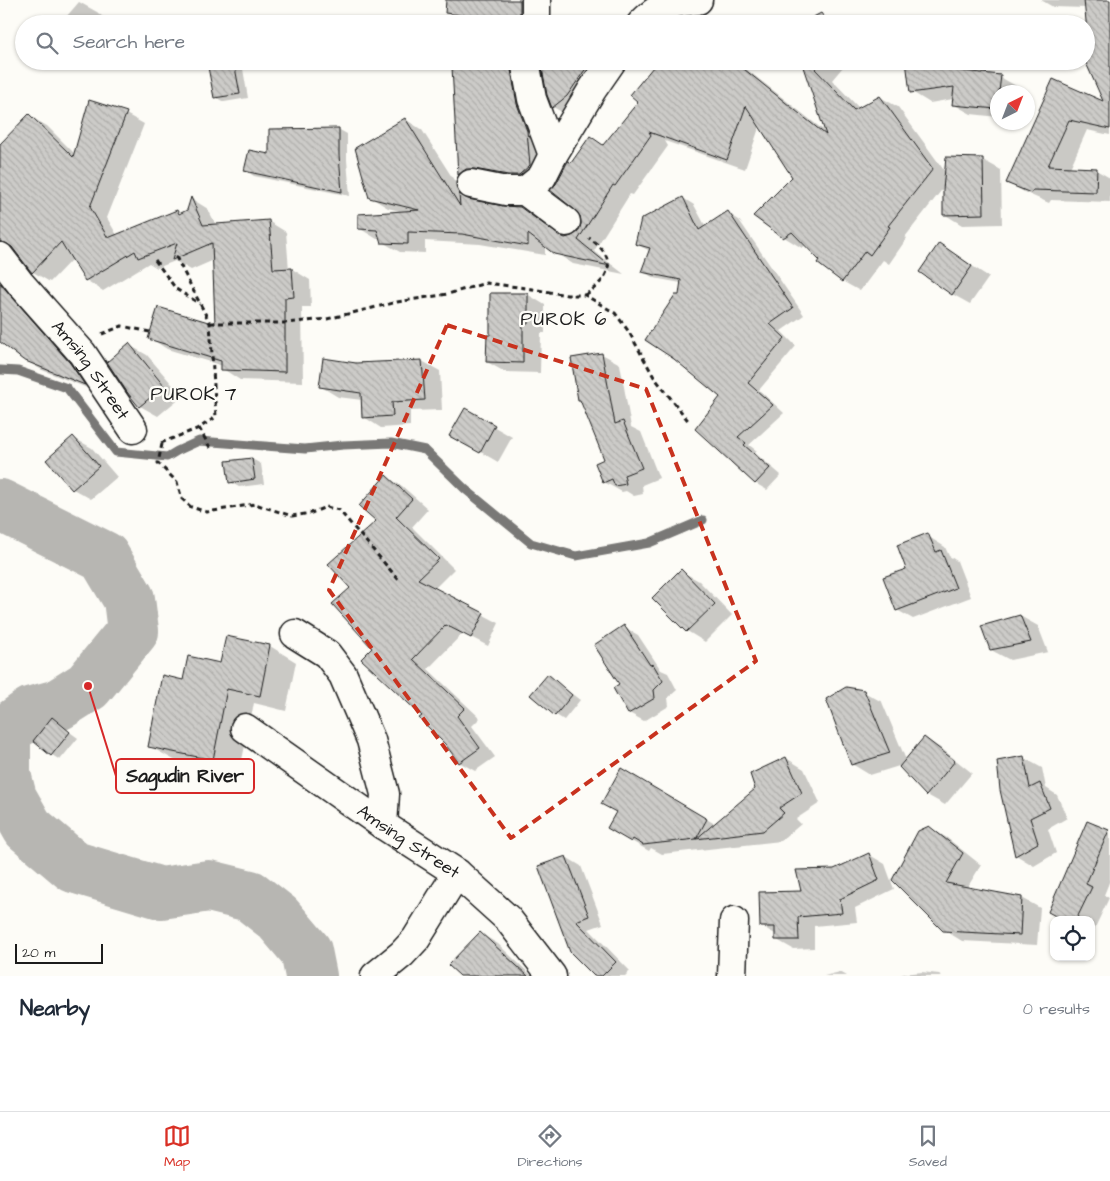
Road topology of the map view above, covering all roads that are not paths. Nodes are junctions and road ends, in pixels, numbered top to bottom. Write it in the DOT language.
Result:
graph roads {
  1 [pos="536,0"];
  2 [pos="698,0"];
  3 [pos="536,15"];
  4 [pos="649,15"];
  5 [pos="527,70"];
  6 [pos="606,70"];
  7 [pos="553,154"];
  8 [pos="471,184"];
  9 [pos="526,191"];
  10 [pos="566,222"];
  11 [pos="0,257"];
  12 [pos="133,429"];
  13 [pos="295,634"];
  14 [pos="245,728"];
  15 [pos="384,825"];
  16 [pos="457,874"];
  17 [pos="734,921"];
  18 [pos="375,976"];
  19 [pos="552,976"];
  20 [pos="732,976"];
  1 -- 3 [label="street"];
  2 -- 4 [label="street"];
  5 -- 7 [label="street"];
  6 -- 7 [label="street"];
  7 -- 9 [label="street"];
  8 -- 9 [label="street"];
  9 -- 10 [label="street"];
  11 -- 12 [label="street, Amsing Street"];
  13 -- 15 [label="street"];
  14 -- 15 [label="street, Amsing Street"];
  15 -- 16 [label="street, Amsing Street"];
  16 -- 18 [label="street"];
  16 -- 19 [label="street, Amsing Street"];
  17 -- 20 [label="street"];
}
